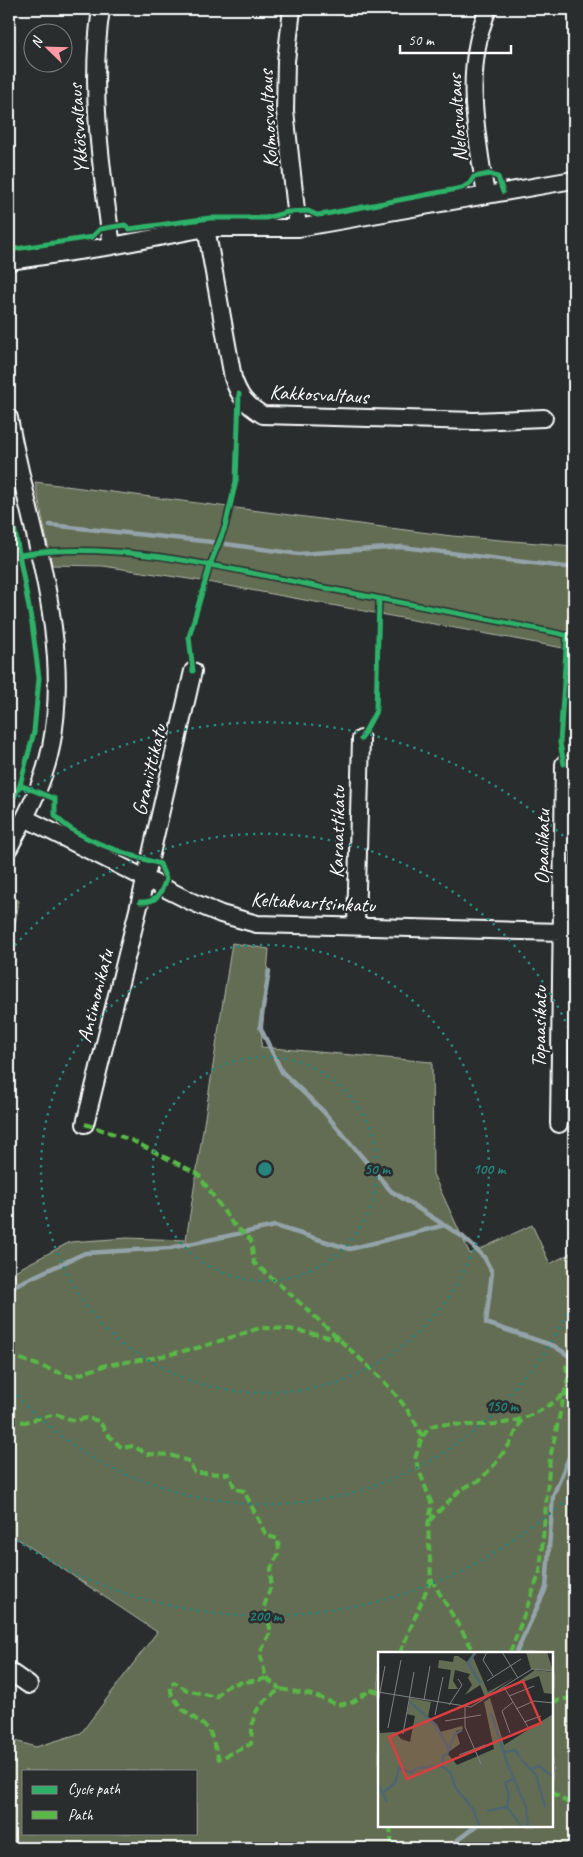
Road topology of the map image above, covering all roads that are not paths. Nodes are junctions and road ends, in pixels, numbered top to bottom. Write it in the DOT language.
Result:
graph roads {
  1 [pos="101,9"];
  2 [pos="292,9"];
  3 [pos="488,9"];
  4 [pos="574,180"];
  5 [pos="486,195"];
  6 [pos="206,228"];
  7 [pos="298,228"];
  8 [pos="112,246"];
  9 [pos="9,261"];
  10 [pos="9,418"];
  11 [pos="544,418"];
  12 [pos="193,670"];
  13 [pos="361,739"];
  14 [pos="564,764"];
  15 [pos="25,818"];
  16 [pos="9,848"];
  17 [pos="146,878"];
  18 [pos="356,926"];
  19 [pos="562,932"];
  20 [pos="85,1124"];
  21 [pos="559,1124"];
  22 [pos="9,1672"];
  23 [pos="29,1685"];
  1 -- 8 [label="street, Ykkösvaltaus"];
  2 -- 7 [label="street, Kolmosvaltaus"];
  3 -- 5 [label="street, Nelosvaltaus"];
  4 -- 5 [label="street"];
  5 -- 7 [label="street"];
  6 -- 7 [label="street"];
  6 -- 8 [label="street"];
  6 -- 11 [label="street, Kakkosvaltaus"];
  8 -- 9 [label="street"];
  10 -- 15 [label="street"];
  12 -- 17 [label="street, Graniittikatu"];
  13 -- 18 [label="street, Karaattikatu"];
  14 -- 19 [label="street, Opaalikatu"];
  15 -- 16 [label="street"];
  15 -- 17 [label="street, Keltakvartsinkatu"];
  17 -- 18 [label="street, Keltakvartsinkatu"];
  17 -- 20 [label="street, Antimonikatu"];
  18 -- 19 [label="street, Keltakvartsinkatu"];
  19 -- 21 [label="street, Topaasikatu"];
  22 -- 23 [label="street"];
}
